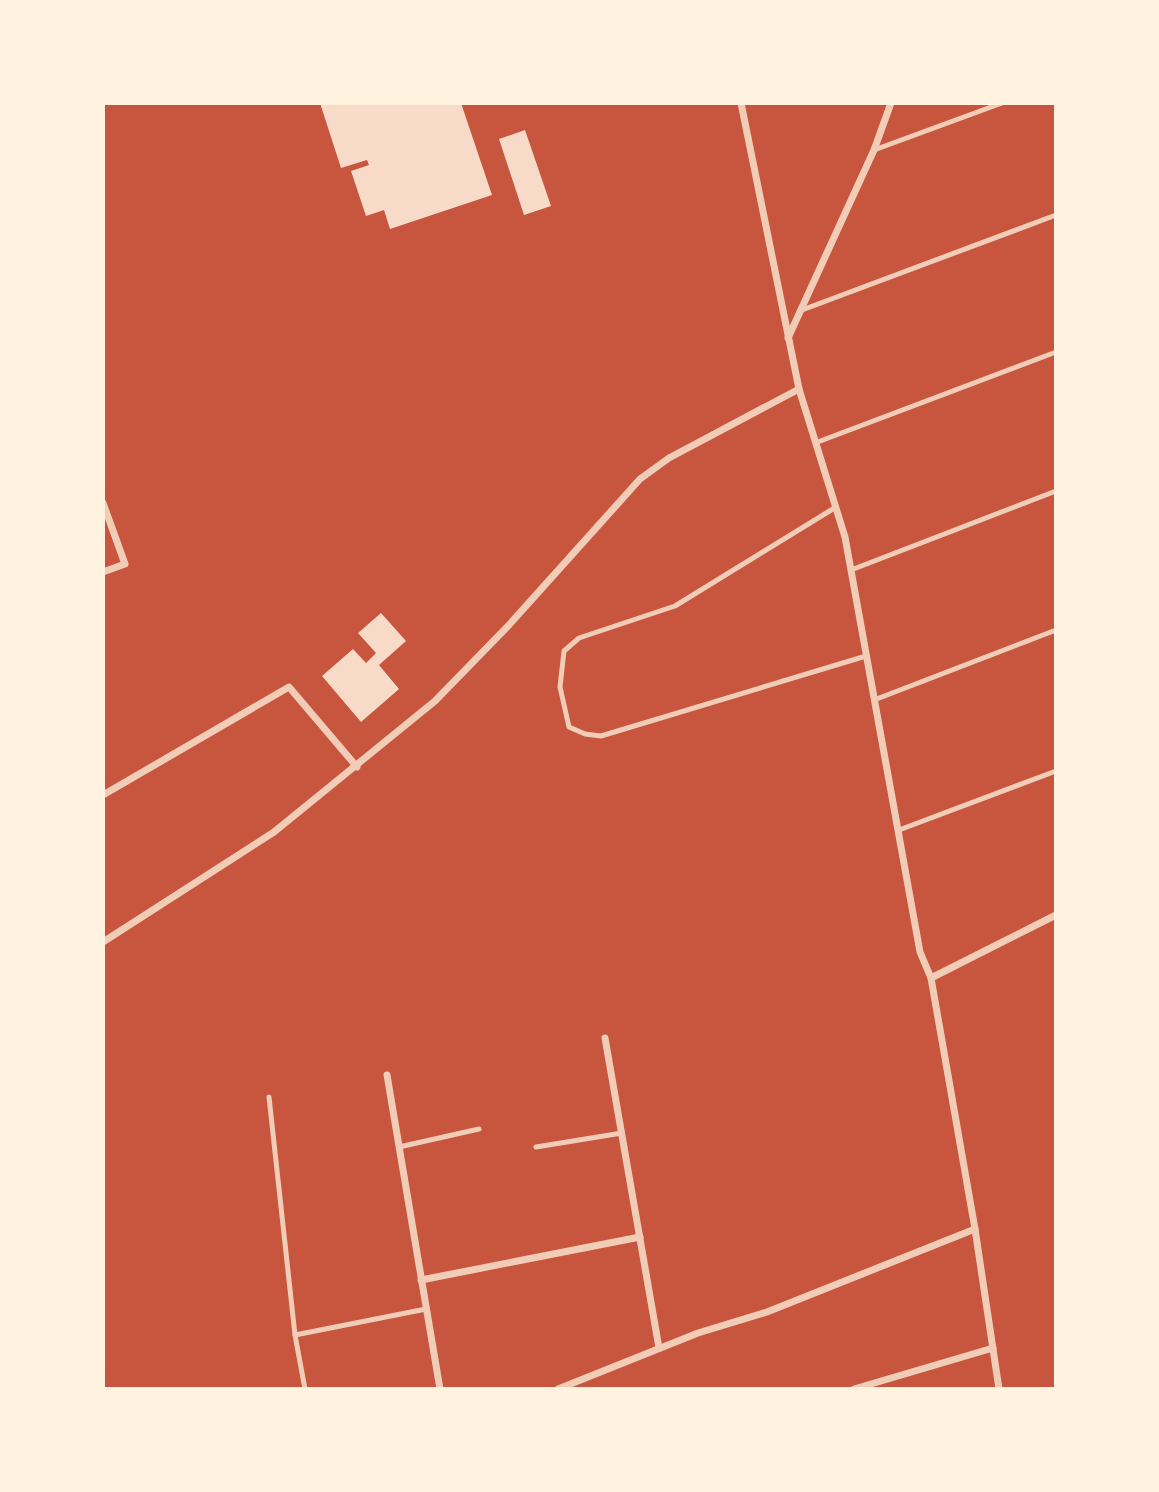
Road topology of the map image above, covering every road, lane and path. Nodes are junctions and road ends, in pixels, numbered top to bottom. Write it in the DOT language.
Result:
graph roads {
  1 [pos="741,103"];
  2 [pos="891,103"];
  3 [pos="1002,103"];
  4 [pos="874,150"];
  5 [pos="1056,215"];
  6 [pos="802,310"];
  7 [pos="788,338"];
  8 [pos="1056,352"];
  9 [pos="799,389"];
  10 [pos="815,443"];
  11 [pos="1056,491"];
  12 [pos="103,503"];
  13 [pos="836,507"];
  14 [pos="850,570"];
  15 [pos="103,572"];
  16 [pos="1056,630"];
  17 [pos="866,656"];
  18 [pos="874,700"];
  19 [pos="357,767"];
  20 [pos="1056,771"];
  21 [pos="103,794"];
  22 [pos="899,830"];
  23 [pos="1056,915"];
  24 [pos="103,942"];
  25 [pos="931,978"];
  26 [pos="605,1038"];
  27 [pos="387,1075"];
  28 [pos="270,1097"];
  29 [pos="479,1129"];
  30 [pos="622,1133"];
  31 [pos="399,1147"];
  32 [pos="536,1147"];
  33 [pos="975,1229"];
  34 [pos="640,1237"];
  35 [pos="421,1280"];
  36 [pos="426,1309"];
  37 [pos="295,1335"];
  38 [pos="659,1348"];
  39 [pos="993,1348"];
  40 [pos="305,1389"];
  41 [pos="440,1389"];
  42 [pos="558,1389"];
  43 [pos="854,1389"];
  44 [pos="999,1389"];
  1 -- 7 [label="street"];
  2 -- 4 [label="street"];
  3 -- 4 [label="lane"];
  4 -- 6 [label="street"];
  5 -- 6 [label="lane"];
  6 -- 7 [label="street"];
  7 -- 9 [label="street"];
  8 -- 10 [label="lane"];
  9 -- 10 [label="street"];
  9 -- 19 [label="street"];
  10 -- 13 [label="street"];
  11 -- 14 [label="lane"];
  12 -- 15 [label="street"];
  13 -- 14 [label="street"];
  13 -- 17 [label="lane"];
  14 -- 17 [label="street"];
  16 -- 18 [label="lane"];
  17 -- 18 [label="street"];
  18 -- 22 [label="street"];
  19 -- 21 [label="street"];
  19 -- 24 [label="street"];
  20 -- 22 [label="lane"];
  22 -- 25 [label="street"];
  23 -- 25 [label="street"];
  25 -- 33 [label="street"];
  26 -- 30 [label="street"];
  27 -- 31 [label="street"];
  28 -- 37 [label="lane"];
  29 -- 31 [label="lane"];
  30 -- 32 [label="lane"];
  30 -- 34 [label="street"];
  31 -- 35 [label="street"];
  33 -- 38 [label="street"];
  33 -- 39 [label="street"];
  34 -- 35 [label="street"];
  34 -- 38 [label="street"];
  35 -- 36 [label="street"];
  36 -- 37 [label="lane"];
  36 -- 41 [label="street"];
  37 -- 40 [label="lane"];
  38 -- 42 [label="street"];
  39 -- 43 [label="street"];
  39 -- 44 [label="street"];
}
